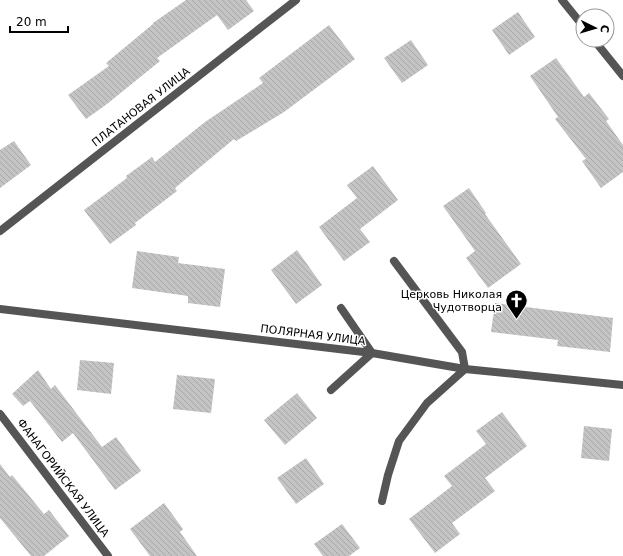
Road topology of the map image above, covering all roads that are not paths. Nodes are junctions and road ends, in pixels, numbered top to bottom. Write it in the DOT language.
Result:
graph roads {
  1 [pos="296,0"];
  2 [pos="562,0"];
  3 [pos="575,16"];
  4 [pos="600,48"];
  5 [pos="623,76"];
  6 [pos="0,231"];
  7 [pos="394,261"];
  8 [pos="341,308"];
  9 [pos="0,309"];
  10 [pos="372,353"];
  11 [pos="465,369"];
  12 [pos="623,385"];
  13 [pos="331,390"];
  14 [pos="0,414"];
  15 [pos="382,500"];
  16 [pos="108,556"];
  1 -- 6 [label="street, ПЛАТАНОВАЯ УЛИЦА"];
  2 -- 3 [label="street"];
  4 -- 5 [label="street"];
  7 -- 11 [label="street"];
  8 -- 10 [label="street"];
  9 -- 10 [label="street, ПОЛЯРНАЯ УЛИЦА"];
  10 -- 11 [label="street, ПОЛЯРНАЯ УЛИЦА"];
  10 -- 13 [label="street"];
  11 -- 12 [label="street, ПОЛЯРНАЯ УЛИЦА"];
  11 -- 15 [label="street"];
  14 -- 16 [label="street, ФАНАГОРИЙСКАЯ УЛИЦА"];
}
